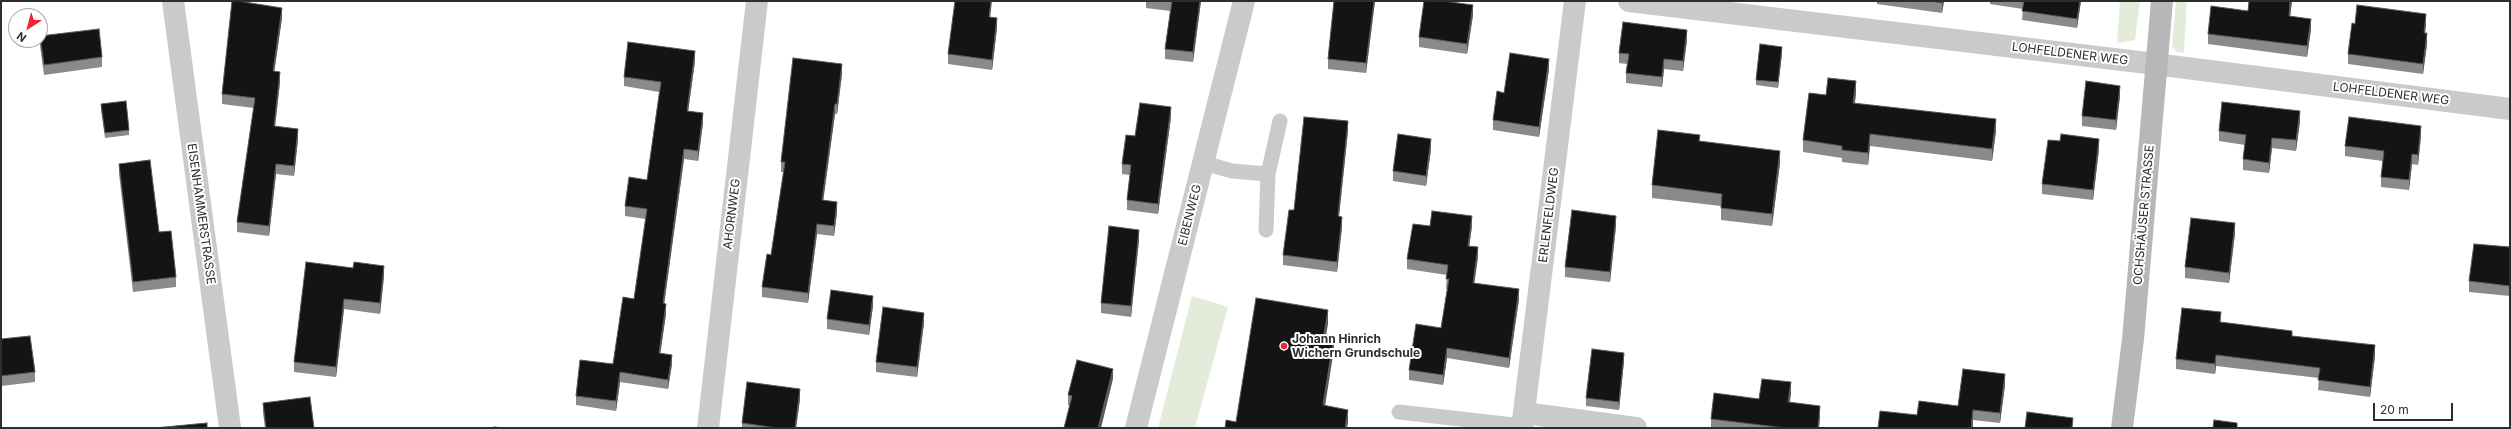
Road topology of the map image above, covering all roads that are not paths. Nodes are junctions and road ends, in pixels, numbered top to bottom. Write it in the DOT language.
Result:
graph roads {
  1 [pos="173,1"];
  2 [pos="757,1"];
  3 [pos="1244,1"];
  4 [pos="1575,1"];
  5 [pos="1629,1"];
  6 [pos="2162,1"];
  7 [pos="2157,64"];
  8 [pos="2510,109"];
  9 [pos="1280,121"];
  10 [pos="1204,163"];
  11 [pos="1268,174"];
  12 [pos="1266,230"];
  13 [pos="1399,412"];
  14 [pos="1523,422"];
  15 [pos="230,428"];
  16 [pos="708,428"];
  17 [pos="1136,428"];
  18 [pos="1636,428"];
  19 [pos="2122,428"];
  1 -- 15 [label="street, EISENHAMMERSTRASSE"];
  2 -- 16 [label="street, AHORNWEG"];
  3 -- 10 [label="street, EIBENWEG"];
  4 -- 14 [label="street, ERLENFELDWEG"];
  5 -- 7 [label="street, LOHFELDENER WEG"];
  6 -- 7 [label="main road, OCHSHÄUSER STRASSE"];
  7 -- 8 [label="street, LOHFELDENER WEG"];
  7 -- 19 [label="main road, OCHSHÄUSER STRASSE"];
  9 -- 11 [label="lane"];
  10 -- 11 [label="lane"];
  10 -- 17 [label="street, EIBENWEG"];
  11 -- 12 [label="lane"];
  13 -- 14 [label="lane"];
  14 -- 18 [label="street"];
}
